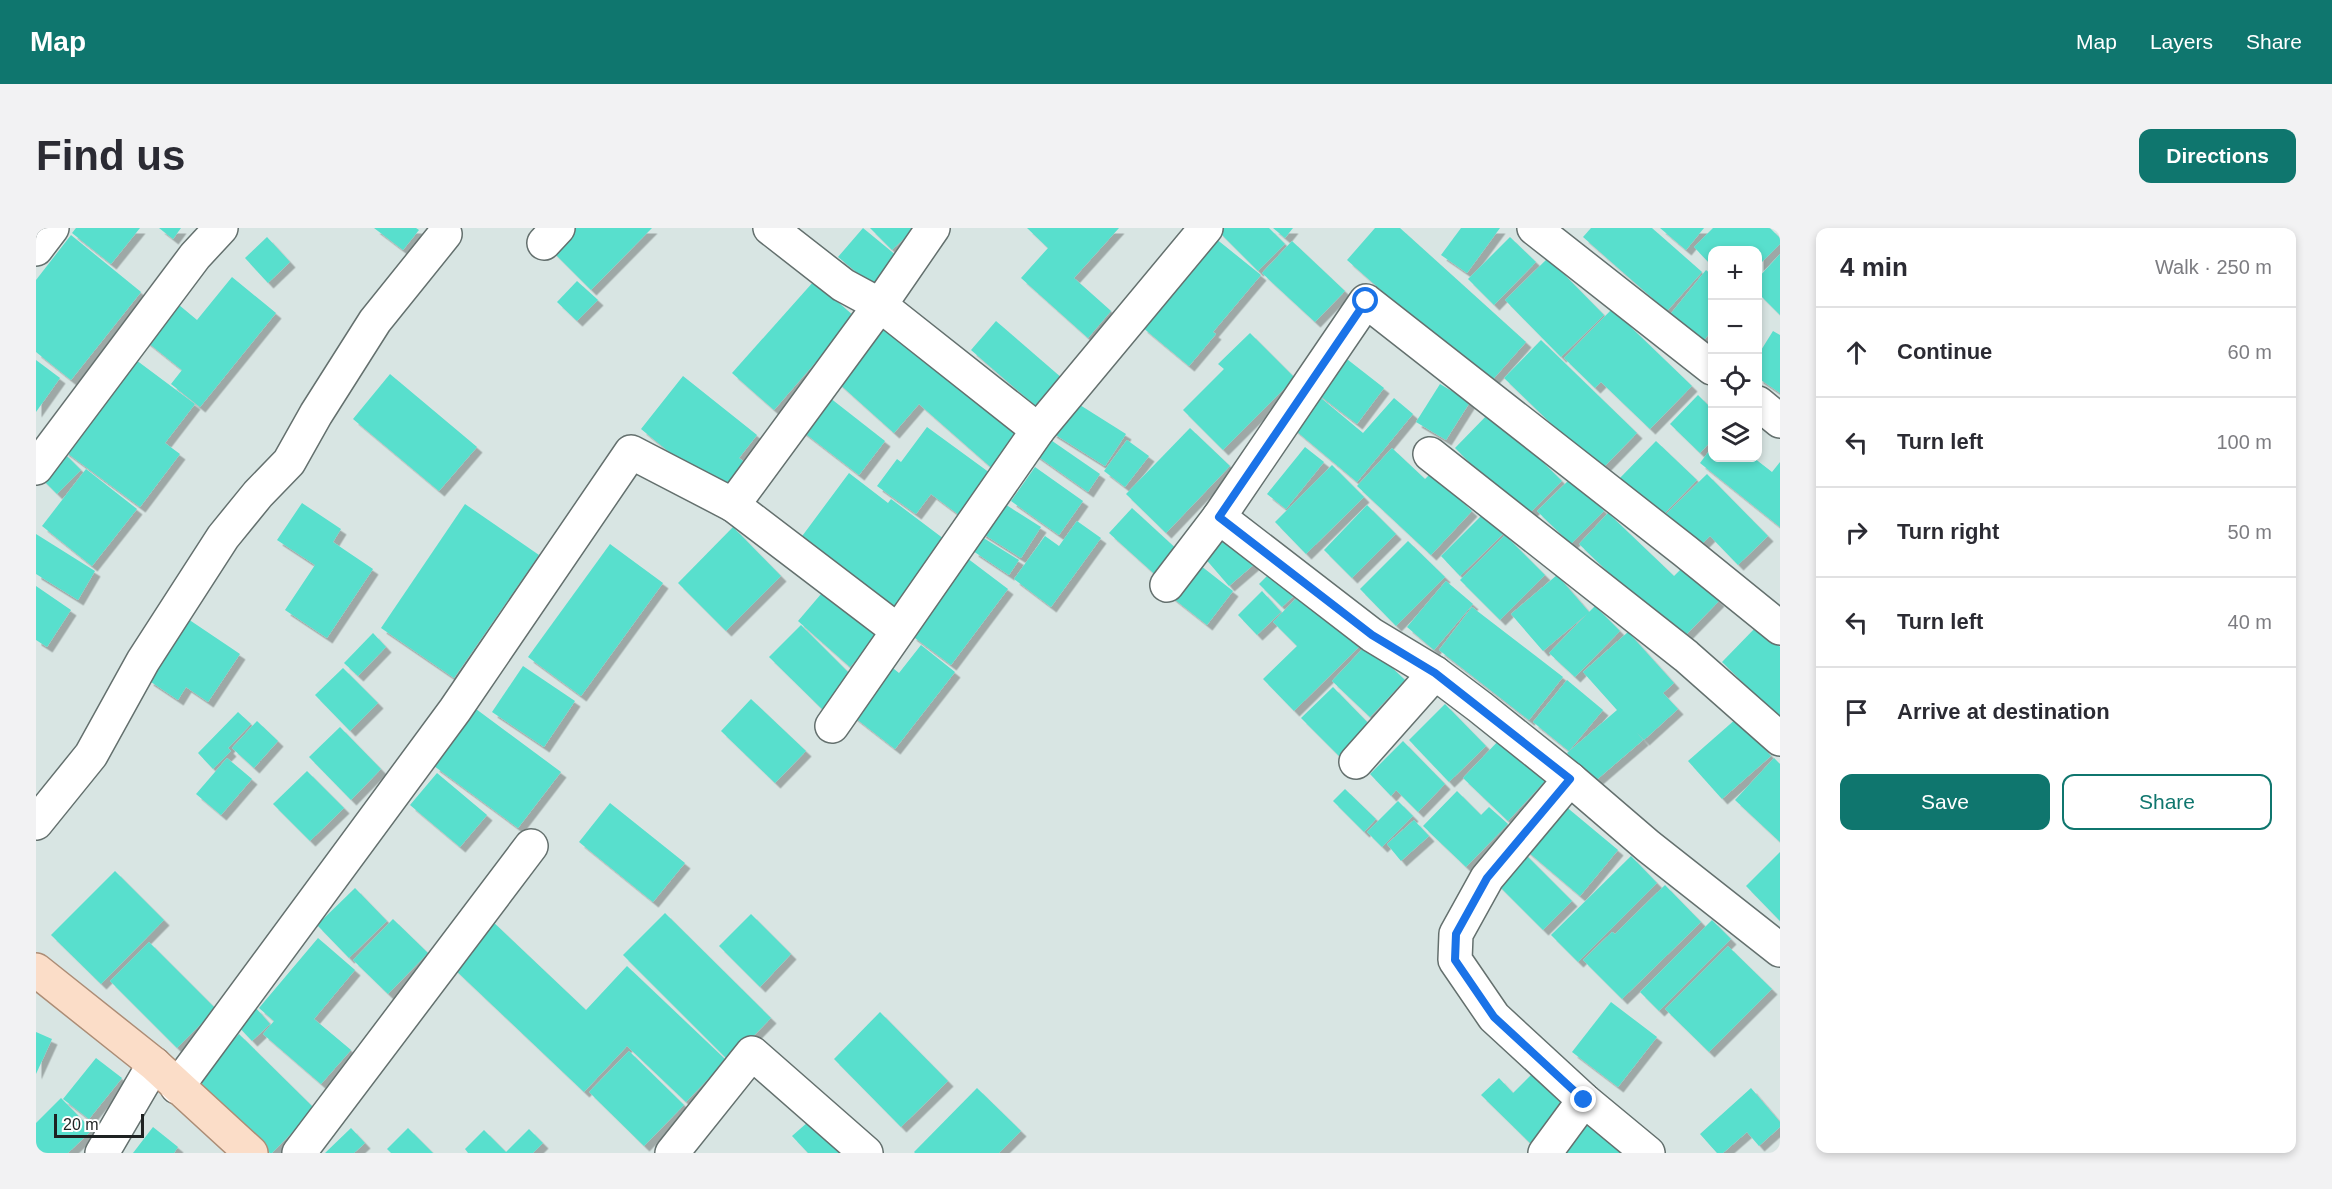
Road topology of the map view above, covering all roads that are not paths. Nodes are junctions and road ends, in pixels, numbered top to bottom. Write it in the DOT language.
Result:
graph roads {
  1 [pos="52,228"];
  2 [pos="221,228"];
  3 [pos="770,228"];
  4 [pos="933,228"];
  5 [pos="1534,228"];
  6 [pos="445,234"];
  7 [pos="1188,234"];
  8 [pos="36,249"];
  9 [pos="880,305"];
  10 [pos="1708,364"];
  11 [pos="1762,406"];
  12 [pos="1780,421"];
  13 [pos="1038,430"];
  14 [pos="1430,454"];
  15 [pos="36,468"];
  16 [pos="732,505"];
  17 [pos="1219,517"];
  18 [pos="1167,585"];
  19 [pos="1780,628"];
  20 [pos="897,630"];
  21 [pos="1435,673"];
  22 [pos="831,726"];
  23 [pos="1780,739"];
  24 [pos="1356,762"];
  25 [pos="1570,779"];
  26 [pos="36,823"];
  27 [pos="531,846"];
  28 [pos="1780,950"];
  29 [pos="36,970"];
  30 [pos="154,1064"];
  31 [pos="177,1087"];
  32 [pos="1584,1100"];
  33 [pos="102,1153"];
  34 [pos="250,1153"];
  35 [pos="299,1153"];
  36 [pos="672,1153"];
  37 [pos="866,1153"];
  38 [pos="1545,1153"];
  39 [pos="1648,1153"];
  1 -- 8 [label="street"];
  2 -- 15 [label="street"];
  3 -- 9 [label="street"];
  4 -- 9 [label="street"];
  5 -- 10 [label="street"];
  6 -- 26 [label="street"];
  7 -- 13 [label="street"];
  9 -- 13 [label="street"];
  9 -- 16 [label="street"];
  11 -- 12 [label="street"];
  13 -- 20 [label="street"];
  14 -- 23 [label="street"];
  16 -- 20 [label="street"];
  16 -- 31 [label="street"];
  17 -- 18 [label="street"];
  17 -- 19 [label="street"];
  17 -- 21 [label="street"];
  20 -- 22 [label="street"];
  21 -- 24 [label="street"];
  21 -- 25 [label="street"];
  25 -- 28 [label="street"];
  25 -- 32 [label="street"];
  27 -- 35 [label="street"];
  29 -- 30 [label="main road"];
  30 -- 31 [label="main road"];
  30 -- 33 [label="street"];
  31 -- 34 [label="main road"];
  32 -- 38 [label="street"];
  32 -- 39 [label="street"];
  36 -- 37 [label="street"];
}
